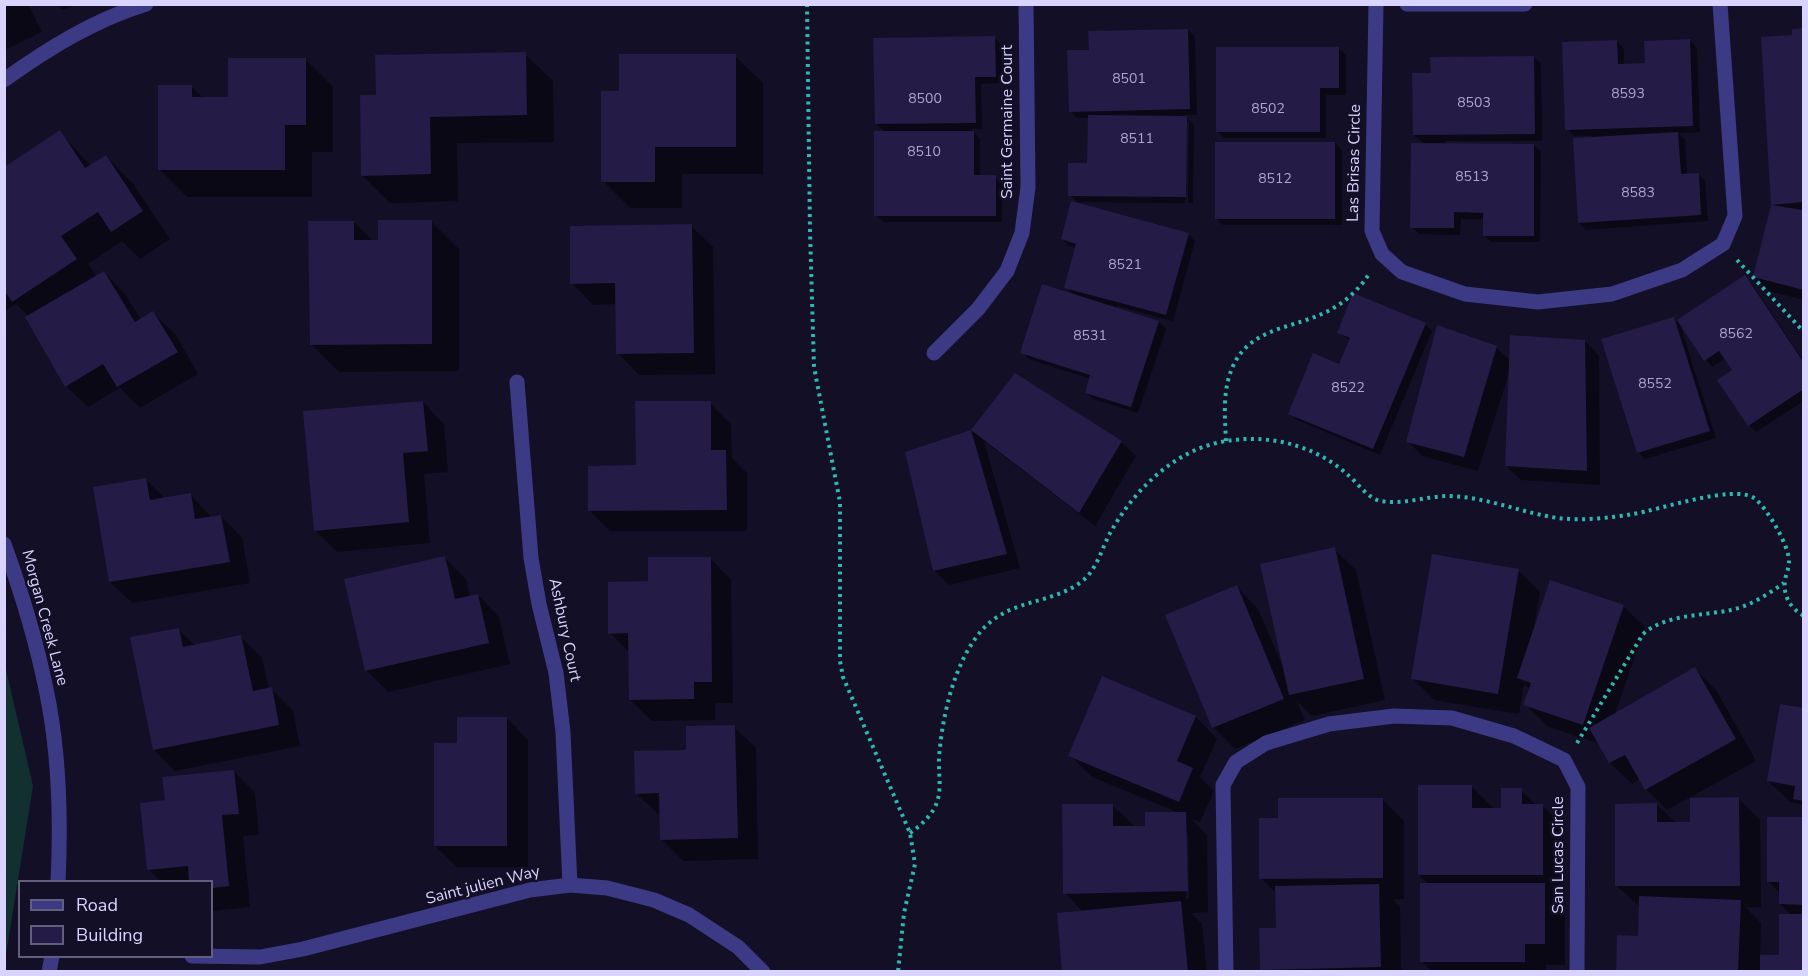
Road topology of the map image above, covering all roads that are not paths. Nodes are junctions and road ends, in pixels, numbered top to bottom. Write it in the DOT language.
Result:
graph roads {
  1 [pos="146,4"];
  2 [pos="1026,4"];
  3 [pos="1376,4"];
  4 [pos="1407,4"];
  5 [pos="1525,4"];
  6 [pos="1720,4"];
  7 [pos="4,80"];
  8 [pos="934,353"];
  9 [pos="517,382"];
  10 [pos="4,544"];
  11 [pos="58,880"];
  12 [pos="570,885"];
  13 [pos="213,957"];
  14 [pos="763,972"];
  15 [pos="1226,972"];
  16 [pos="1577,972"];
  1 -- 7 [label="street"];
  2 -- 8 [label="street, Saint Germaine Court"];
  3 -- 6 [label="street, Las Brisas Circle"];
  4 -- 5 [label="street"];
  9 -- 12 [label="street, Ashbury Court"];
  10 -- 11 [label="street, Morgan Creek Lane"];
  12 -- 13 [label="street, Saint julien Way"];
  12 -- 14 [label="street, Saint julien Way"];
  15 -- 16 [label="street, San Lucas Circle"];
}
